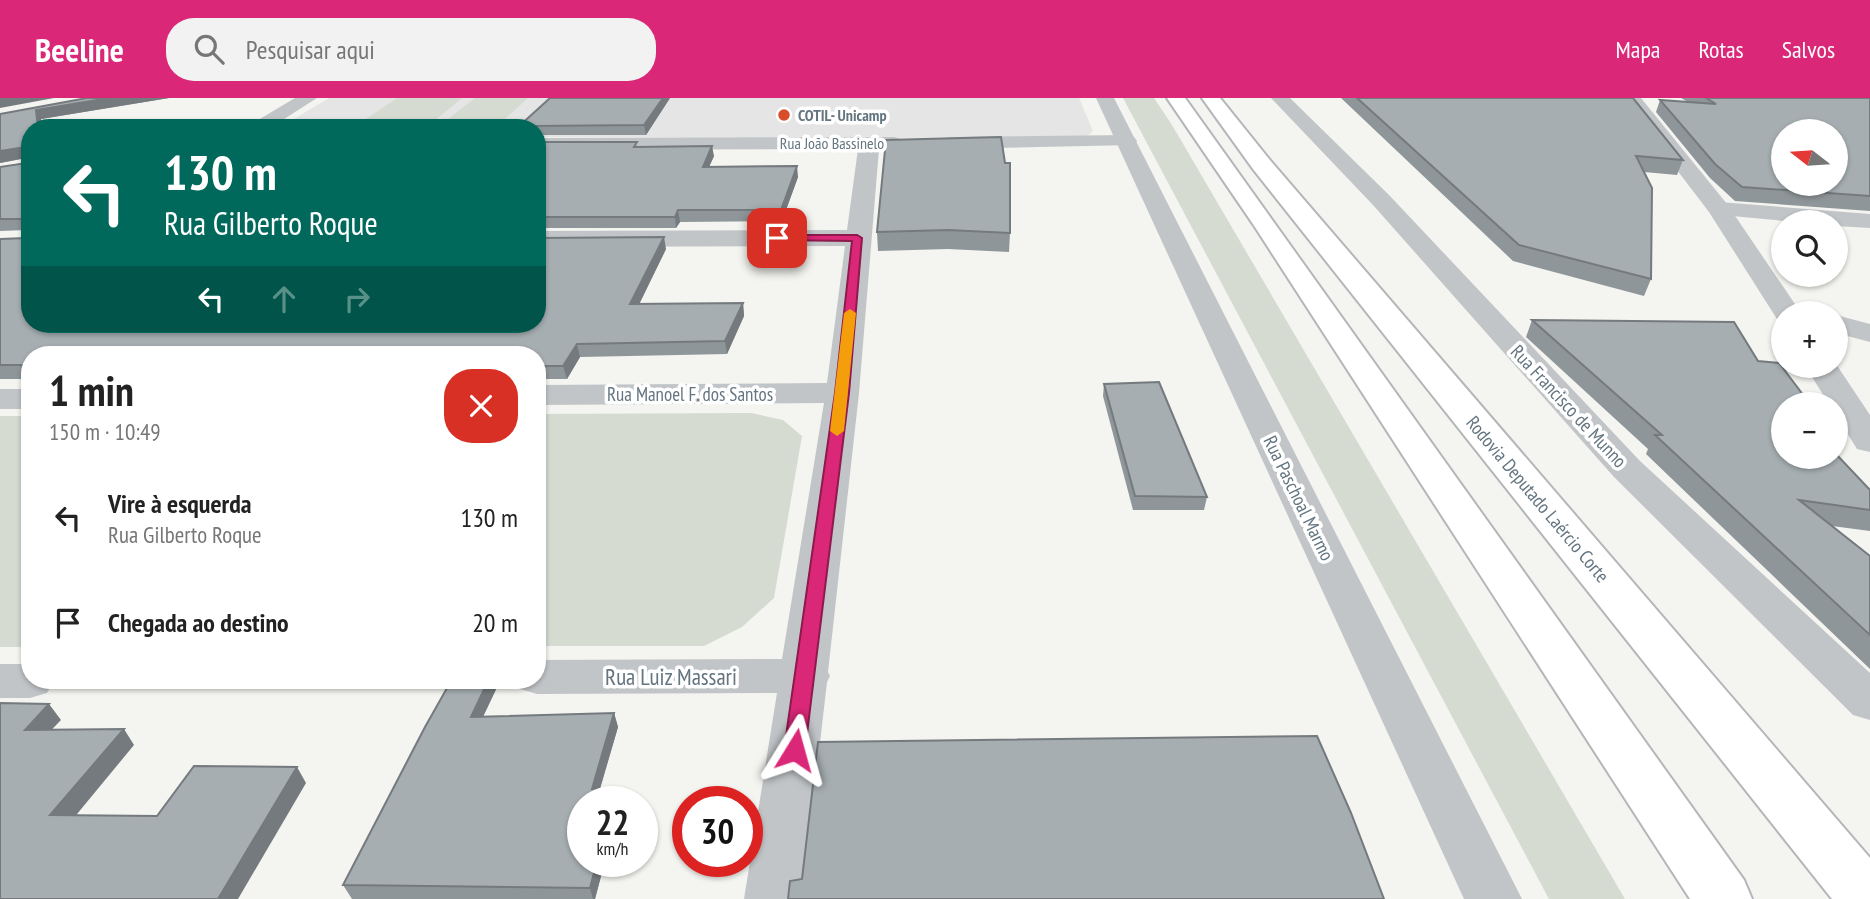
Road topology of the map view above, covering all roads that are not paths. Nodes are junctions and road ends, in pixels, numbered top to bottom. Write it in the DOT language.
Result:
graph roads {
  1 [pos="308,98"];
  2 [pos="1105,98"];
  3 [pos="1176,98"];
  4 [pos="1211,98"];
  5 [pos="1280,98"];
  6 [pos="1631,98"];
  7 [pos="271,119"];
  8 [pos="1127,141"];
  9 [pos="869,143"];
  10 [pos="546,144"];
  11 [pos="1719,209"];
  12 [pos="1870,221"];
  13 [pos="857,238"];
  14 [pos="546,239"];
  15 [pos="1781,301"];
  16 [pos="1848,327"];
  17 [pos="1870,333"];
  18 [pos="1829,378"];
  19 [pos="842,393"];
  20 [pos="546,395"];
  21 [pos="0,399"];
  22 [pos="21,399"];
  23 [pos="1870,441"];
  24 [pos="806,676"];
  25 [pos="546,677"];
  26 [pos="0,681"];
  27 [pos="21,681"];
  28 [pos="1870,702"];
  29 [pos="773,899"];
  30 [pos="1493,899"];
  31 [pos="1723,899"];
  32 [pos="1868,899"];
  1 -- 7 [label="street"];
  2 -- 8 [label="street, Rua Paschoal Marmo"];
  3 -- 31 [label="highway"];
  4 -- 32 [label="highway, Rodovia Deputado Laércio Corte"];
  5 -- 28 [label="street, Rua Francisco de Munno"];
  6 -- 11 [label="street"];
  8 -- 9 [label="street, Rua João Bassinelo"];
  8 -- 30 [label="street, Rua Paschoal Marmo"];
  9 -- 10 [label="street, Rua João Bassinelo"];
  9 -- 13 [label="street"];
  11 -- 12 [label="street"];
  11 -- 15 [label="street"];
  13 -- 14 [label="street"];
  13 -- 19 [label="street"];
  16 -- 17 [label="street"];
  18 -- 23 [label="street"];
  19 -- 20 [label="street, Rua Manoel F. dos Santos"];
  19 -- 24 [label="street"];
  21 -- 22 [label="street"];
  24 -- 25 [label="street, Rua Luiz Massari"];
  24 -- 29 [label="street"];
  26 -- 27 [label="street"];
}
